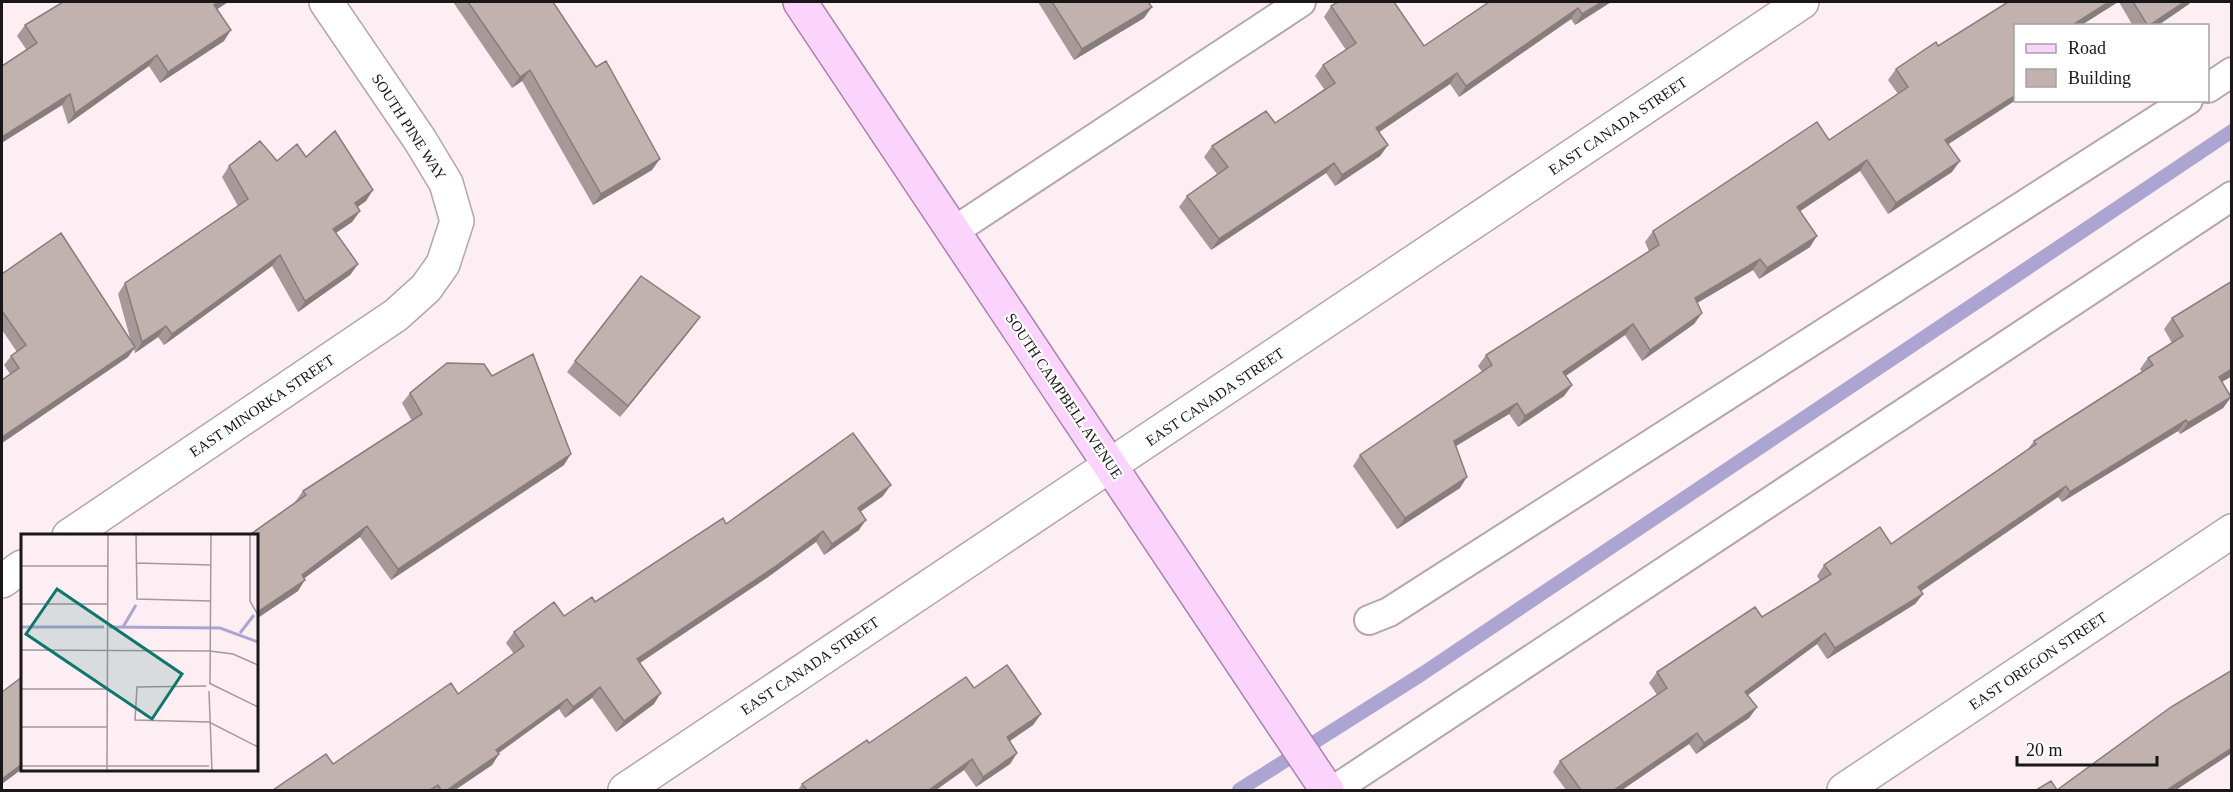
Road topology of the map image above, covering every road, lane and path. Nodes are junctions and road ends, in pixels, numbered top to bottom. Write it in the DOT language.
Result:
graph roads {
  1 [pos="326,2"];
  2 [pos="800,2"];
  3 [pos="1301,2"];
  4 [pos="1802,2"];
  5 [pos="2232,72"];
  6 [pos="2209,87"];
  7 [pos="2185,102"];
  8 [pos="2232,196"];
  9 [pos="954,231"];
  10 [pos="443,264"];
  11 [pos="1112,466"];
  12 [pos="2232,531"];
  13 [pos="72,534"];
  14 [pos="21,568"];
  15 [pos="2,581"];
  16 [pos="1369,620"];
  17 [pos="1326,786"];
  18 [pos="626,790"];
  19 [pos="1844,790"];
  1 -- 10 [label="street, SOUTH PINE WAY"];
  2 -- 9 [label="main road, SOUTH CAMPBELL AVENUE"];
  3 -- 9 [label="lane"];
  4 -- 11 [label="street, EAST CANADA STREET"];
  5 -- 6 [label="lane"];
  7 -- 16 [label="lane"];
  8 -- 17 [label="lane"];
  9 -- 11 [label="main road, SOUTH CAMPBELL AVENUE"];
  10 -- 13 [label="street, EAST MINORKA STREET"];
  11 -- 17 [label="main road, SOUTH CAMPBELL AVENUE"];
  11 -- 18 [label="street, EAST CANADA STREET"];
  12 -- 19 [label="street, EAST OREGON STREET"];
  14 -- 15 [label="street"];
}
